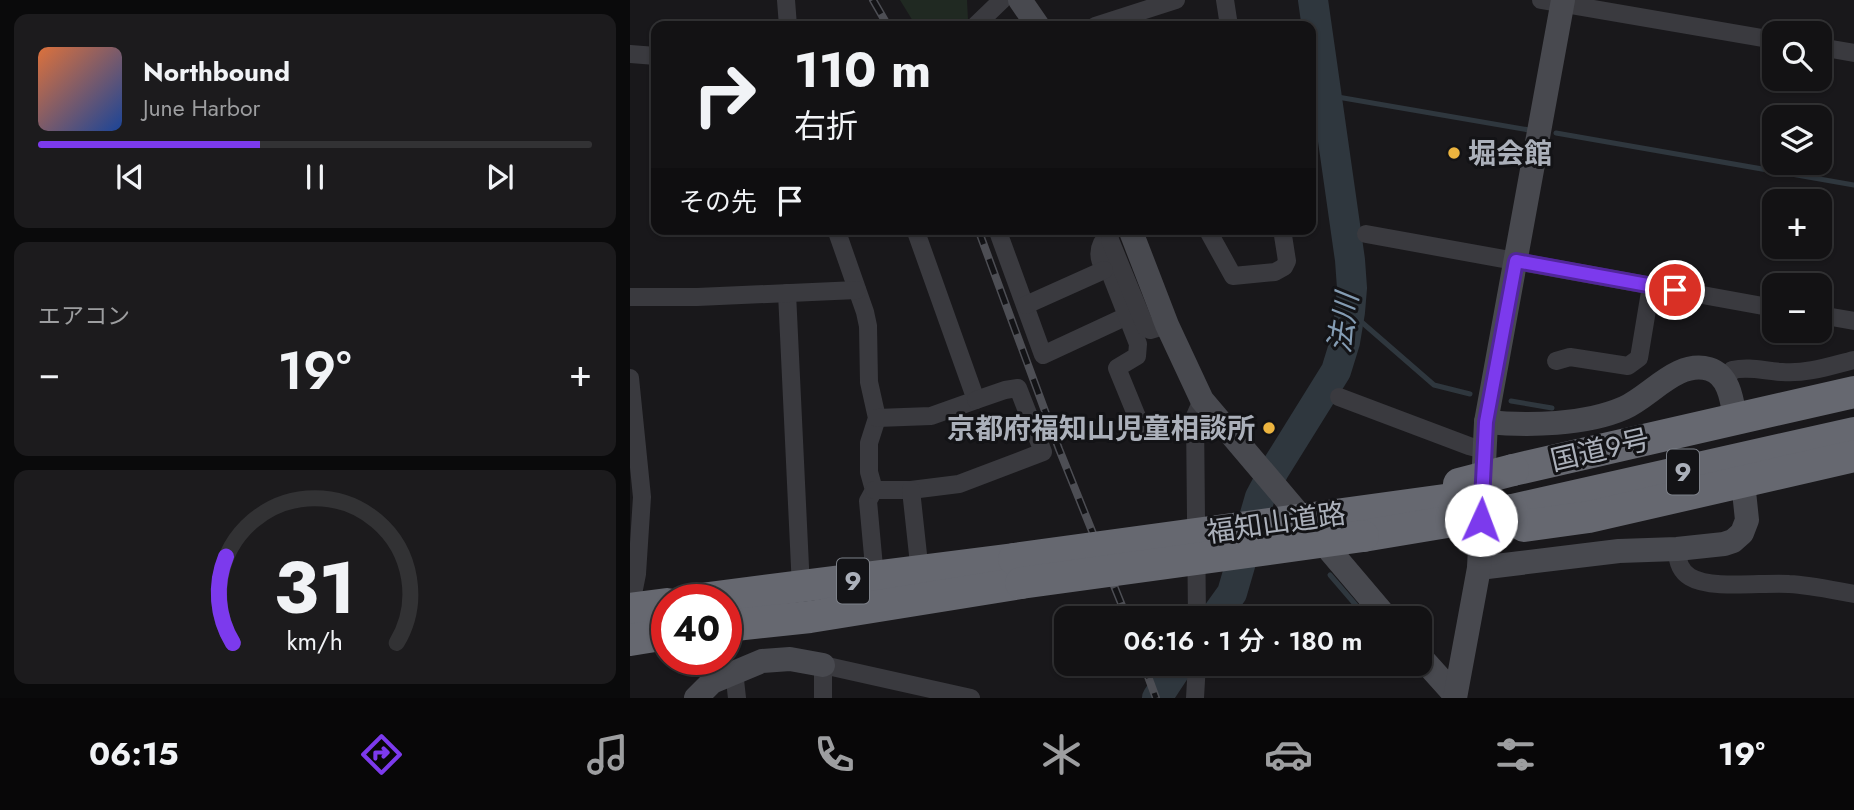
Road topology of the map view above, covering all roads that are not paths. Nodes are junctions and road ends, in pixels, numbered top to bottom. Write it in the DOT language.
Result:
graph roads {
  1 [pos="786,0"];
  2 [pos="1002,0"];
  3 [pos="1020,0"];
  4 [pos="1175,0"];
  5 [pos="1225,0"];
  6 [pos="1556,1"];
  7 [pos="1139,6"];
  8 [pos="788,21"];
  9 [pos="980,21"];
  10 [pos="1035,21"];
  11 [pos="1106,21"];
  12 [pos="1228,21"];
  13 [pos="1762,38"];
  14 [pos="1832,49"];
  15 [pos="1854,53"];
  16 [pos="630,54"];
  17 [pos="651,56"];
  18 [pos="1366,234"];
  19 [pos="838,235"];
  20 [pos="917,235"];
  21 [pos="999,235"];
  22 [pos="1112,235"];
  23 [pos="1116,235"];
  24 [pos="1210,235"];
  25 [pos="1283,235"];
  26 [pos="1516,261"];
  27 [pos="1104,270"];
  28 [pos="1650,286"];
  29 [pos="857,290"];
  30 [pos="787,293"];
  31 [pos="630,297"];
  32 [pos="1026,305"];
  33 [pos="1762,306"];
  34 [pos="1127,316"];
  35 [pos="1832,318"];
  36 [pos="1854,321"];
  37 [pos="1854,360"];
  38 [pos="1556,361"];
  39 [pos="630,378"];
  40 [pos="1726,381"];
  41 [pos="1854,392"];
  42 [pos="1339,397"];
  43 [pos="976,400"];
  44 [pos="1202,400"];
  45 [pos="1854,411"];
  46 [pos="877,418"];
  47 [pos="1735,418"];
  48 [pos="1486,422"];
  49 [pos="1142,429"];
  50 [pos="1854,433"];
  51 [pos="1484,450"];
  52 [pos="1854,456"];
  53 [pos="1743,482"];
  54 [pos="874,490"];
  55 [pos="911,490"];
  56 [pos="1513,498"];
  57 [pos="1460,509"];
  58 [pos="1346,521"];
  59 [pos="1395,531"];
  60 [pos="1677,549"];
  61 [pos="1479,568"];
  62 [pos="1018,571"];
  63 [pos="920,573"];
  64 [pos="875,578"];
  65 [pos="801,588"];
  66 [pos="1854,594"];
  67 [pos="742,595"];
  68 [pos="651,606"];
  69 [pos="1197,606"];
  70 [pos="1377,606"];
  71 [pos="630,609"];
  72 [pos="742,624"];
  73 [pos="651,637"];
  74 [pos="630,640"];
  75 [pos="822,665"];
  76 [pos="742,668"];
  77 [pos="1432,670"];
  78 [pos="726,675"];
  79 [pos="734,675"];
  80 [pos="1196,676"];
  81 [pos="1456,697"];
  82 [pos="696,698"];
  83 [pos="737,698"];
  84 [pos="822,698"];
  85 [pos="971,698"];
  86 [pos="1195,698"];
  1 -- 8 [label="street"];
  2 -- 9 [label="street"];
  3 -- 10 [label="street"];
  4 -- 7 [label="street"];
  5 -- 12 [label="street"];
  6 -- 13 [label="street"];
  6 -- 26 [label="street"];
  7 -- 11 [label="street"];
  14 -- 15 [label="street"];
  16 -- 17 [label="street"];
  18 -- 26 [label="street"];
  19 -- 29 [label="street"];
  20 -- 43 [label="street"];
  21 -- 32 [label="street"];
  22 -- 27 [label="street"];
  23 -- 44 [label="street"];
  24 -- 25 [label="street"];
  26 -- 28 [label="street"];
  26 -- 48 [label="street"];
  27 -- 32 [label="street"];
  27 -- 34 [label="street"];
  28 -- 33 [label="street"];
  28 -- 38 [label="street"];
  29 -- 30 [label="street"];
  29 -- 46 [label="street"];
  30 -- 31 [label="street"];
  30 -- 65 [label="street"];
  32 -- 34 [label="street"];
  34 -- 49 [label="street"];
  35 -- 36 [label="street"];
  37 -- 40 [label="street"];
  39 -- 71 [label="street"];
  40 -- 47 [label="street"];
  40 -- 48 [label="street"];
  41 -- 47 [label="highway, 国道9号 / 9"];
  42 -- 51 [label="street"];
  43 -- 46 [label="street"];
  43 -- 55 [label="street"];
  44 -- 69 [label="street"];
  44 -- 70 [label="street"];
  45 -- 56 [label="highway, 9"];
  46 -- 54 [label="street"];
  47 -- 56 [label="highway, 国道9号 / 9"];
  48 -- 51 [label="street"];
  50 -- 56 [label="highway, 9"];
  51 -- 61 [label="street"];
  52 -- 53 [label="highway, 国道9号 / 9"];
  53 -- 56 [label="highway, 国道9号 / 9"];
  53 -- 60 [label="street"];
  54 -- 55 [label="street"];
  54 -- 64 [label="street"];
  55 -- 63 [label="street"];
  56 -- 57 [label="highway, 国道9号 / 9"];
  56 -- 57 [label="highway, 国道9号 / 9, bridge"];
  57 -- 58 [label="highway, 国道9号 / 9"];
  57 -- 59 [label="highway, 国道9号 / 9"];
  58 -- 59 [label="highway, 福知山道路 / 9"];
  58 -- 62 [label="highway, 福知山道路 / 9, bridge"];
  60 -- 61 [label="street"];
  60 -- 66 [label="street"];
  61 -- 81 [label="street"];
  62 -- 63 [label="highway, 福知山道路 / 9"];
  62 -- 72 [label="highway, 福知山道路 / 9"];
  63 -- 64 [label="highway, 福知山道路 / 9"];
  64 -- 65 [label="highway, 福知山道路 / 9"];
  65 -- 67 [label="highway, 福知山道路 / 9"];
  68 -- 71 [label="highway"];
  73 -- 74 [label="highway"];
  75 -- 76 [label="street"];
  75 -- 84 [label="street"];
  75 -- 85 [label="street"];
  77 -- 81 [label="street"];
  78 -- 82 [label="street"];
  79 -- 83 [label="street"];
  80 -- 86 [label="street"];
}
